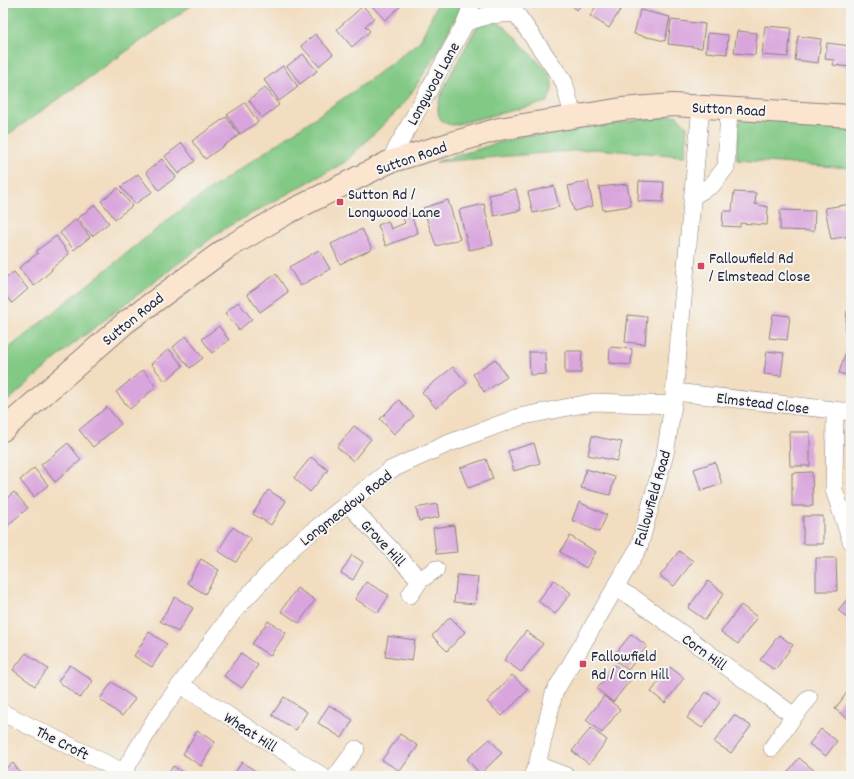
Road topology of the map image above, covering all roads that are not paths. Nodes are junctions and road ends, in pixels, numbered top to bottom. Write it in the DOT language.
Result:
graph roads {
  1 [pos="472,3"];
  2 [pos="512,8"];
  3 [pos="466,22"];
  4 [pos="700,106"];
  5 [pos="730,108"];
  6 [pos="573,116"];
  7 [pos="851,116"];
  8 [pos="389,162"];
  9 [pos="693,196"];
  10 [pos="674,399"];
  11 [pos="843,412"];
  12 [pos="3,430"];
  13 [pos="348,504"];
  14 [pos="851,541"];
  15 [pos="436,569"];
  16 [pos="420,580"];
  17 [pos="616,588"];
  18 [pos="410,595"];
  19 [pos="180,685"];
  20 [pos="809,698"];
  21 [pos="3,712"];
  22 [pos="794,716"];
  23 [pos="356,748"];
  24 [pos="772,748"];
  25 [pos="535,771"];
  26 [pos="122,774"];
  27 [pos="322,776"];
  28 [pos="336,776"];
  29 [pos="566,776"];
  1 -- 3 [label="street, Longwood Lane"];
  2 -- 3 [label="street"];
  2 -- 6 [label="street"];
  3 -- 8 [label="street, Longwood Lane"];
  4 -- 5 [label="main road, Sutton Road"];
  4 -- 6 [label="main road, Sutton Road"];
  4 -- 9 [label="street, Fallowfield Road"];
  5 -- 7 [label="main road, Sutton Road"];
  5 -- 9 [label="street"];
  6 -- 8 [label="main road, Sutton Road"];
  8 -- 12 [label="main road, Sutton Road"];
  9 -- 10 [label="street, Fallowfield Road"];
  10 -- 11 [label="street, Elmstead Close"];
  10 -- 13 [label="street, Longmeadow Road"];
  10 -- 17 [label="street, Fallowfield Road"];
  11 -- 14 [label="street"];
  13 -- 16 [label="street, Grove Hill"];
  13 -- 19 [label="street, Longmeadow Road"];
  15 -- 16 [label="street, Grove Hill"];
  16 -- 18 [label="street, Grove Hill"];
  17 -- 22 [label="street, Corn Hill"];
  17 -- 25 [label="street, Fallowfield Road"];
  19 -- 26 [label="street, Longmeadow Road"];
  19 -- 27 [label="street, Wheat Hill"];
  20 -- 22 [label="street"];
  21 -- 26 [label="street, The Croft"];
  22 -- 24 [label="street"];
  23 -- 28 [label="street"];
  25 -- 29 [label="street"];
}
